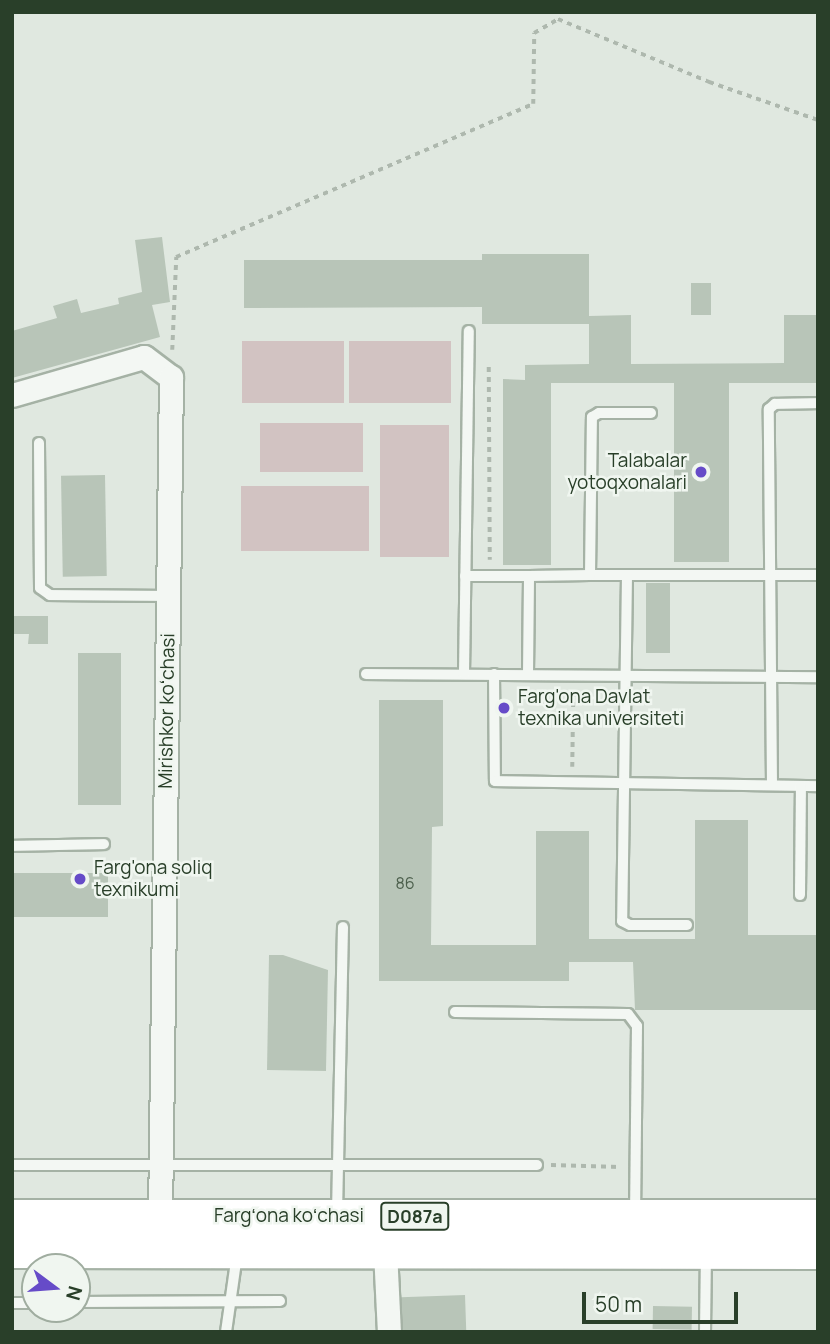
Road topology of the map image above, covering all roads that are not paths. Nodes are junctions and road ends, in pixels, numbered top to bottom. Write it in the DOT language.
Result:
graph roads {
  1 [pos="469,331"];
  2 [pos="12,396"];
  3 [pos="818,403"];
  4 [pos="651,413"];
  5 [pos="39,443"];
  6 [pos="590,575"];
  7 [pos="627,575"];
  8 [pos="769,575"];
  9 [pos="818,575"];
  10 [pos="466,576"];
  11 [pos="528,576"];
  12 [pos="168,596"];
  13 [pos="366,674"];
  14 [pos="464,674"];
  15 [pos="494,674"];
  16 [pos="528,674"];
  17 [pos="625,676"];
  18 [pos="770,677"];
  19 [pos="818,677"];
  20 [pos="624,783"];
  21 [pos="772,785"];
  22 [pos="801,786"];
  23 [pos="818,786"];
  24 [pos="104,844"];
  25 [pos="12,846"];
  26 [pos="800,895"];
  27 [pos="687,925"];
  28 [pos="343,927"];
  29 [pos="455,1012"];
  30 [pos="12,1165"];
  31 [pos="537,1165"];
  32 [pos="160,1166"];
  33 [pos="337,1167"];
  34 [pos="160,1216"];
  35 [pos="337,1216"];
  36 [pos="635,1217"];
  37 [pos="818,1217"];
  38 [pos="21,1234"];
  39 [pos="238,1251"];
  40 [pos="385,1251"];
  41 [pos="706,1251"];
  42 [pos="818,1251"];
  43 [pos="231,1300"];
  44 [pos="280,1301"];
  45 [pos="91,1302"];
  46 [pos="226,1332"];
  47 [pos="389,1332"];
  48 [pos="705,1332"];
  1 -- 10 [label="lane"];
  2 -- 12 [label="street, Mirishkor koʻchasi"];
  3 -- 8 [label="lane"];
  4 -- 6 [label="lane"];
  5 -- 12 [label="lane"];
  6 -- 7 [label="lane"];
  6 -- 11 [label="lane"];
  7 -- 8 [label="lane"];
  7 -- 17 [label="lane"];
  8 -- 9 [label="lane"];
  8 -- 18 [label="lane"];
  10 -- 11 [label="lane"];
  10 -- 14 [label="lane"];
  11 -- 16 [label="lane"];
  12 -- 32 [label="street, Mirishkor koʻchasi"];
  13 -- 14 [label="lane"];
  14 -- 15 [label="lane"];
  15 -- 16 [label="lane"];
  15 -- 20 [label="lane"];
  16 -- 17 [label="lane"];
  17 -- 18 [label="lane"];
  17 -- 20 [label="lane"];
  18 -- 19 [label="lane"];
  18 -- 21 [label="lane"];
  20 -- 21 [label="lane"];
  20 -- 27 [label="lane"];
  21 -- 22 [label="lane"];
  22 -- 23 [label="lane"];
  22 -- 26 [label="lane"];
  24 -- 25 [label="lane"];
  28 -- 33 [label="lane"];
  29 -- 36 [label="lane"];
  30 -- 32 [label="lane"];
  31 -- 33 [label="lane"];
  32 -- 33 [label="lane"];
  32 -- 34 [label="street, Mirishkor koʻchasi"];
  33 -- 35 [label="lane"];
  34 -- 35 [label="main road, Fargʻona koʻchasi / D087a"];
  34 -- 38 [label="main road, Fargʻona koʻchasi / D087a"];
  35 -- 36 [label="main road, Fargʻona koʻchasi / D087a"];
  36 -- 37 [label="main road, Fargʻona koʻchasi / D087a"];
  38 -- 39 [label="main road, Fargʻona koʻchasi / D087a"];
  39 -- 40 [label="main road, Fargʻona koʻchasi / D087a"];
  39 -- 43 [label="lane"];
  40 -- 41 [label="main road, Fargʻona koʻchasi / D087a"];
  40 -- 47 [label="street"];
  41 -- 42 [label="main road, Fargʻona koʻchasi / D087a"];
  41 -- 48 [label="lane"];
  43 -- 44 [label="lane"];
  43 -- 45 [label="lane"];
  43 -- 46 [label="lane"];
}
